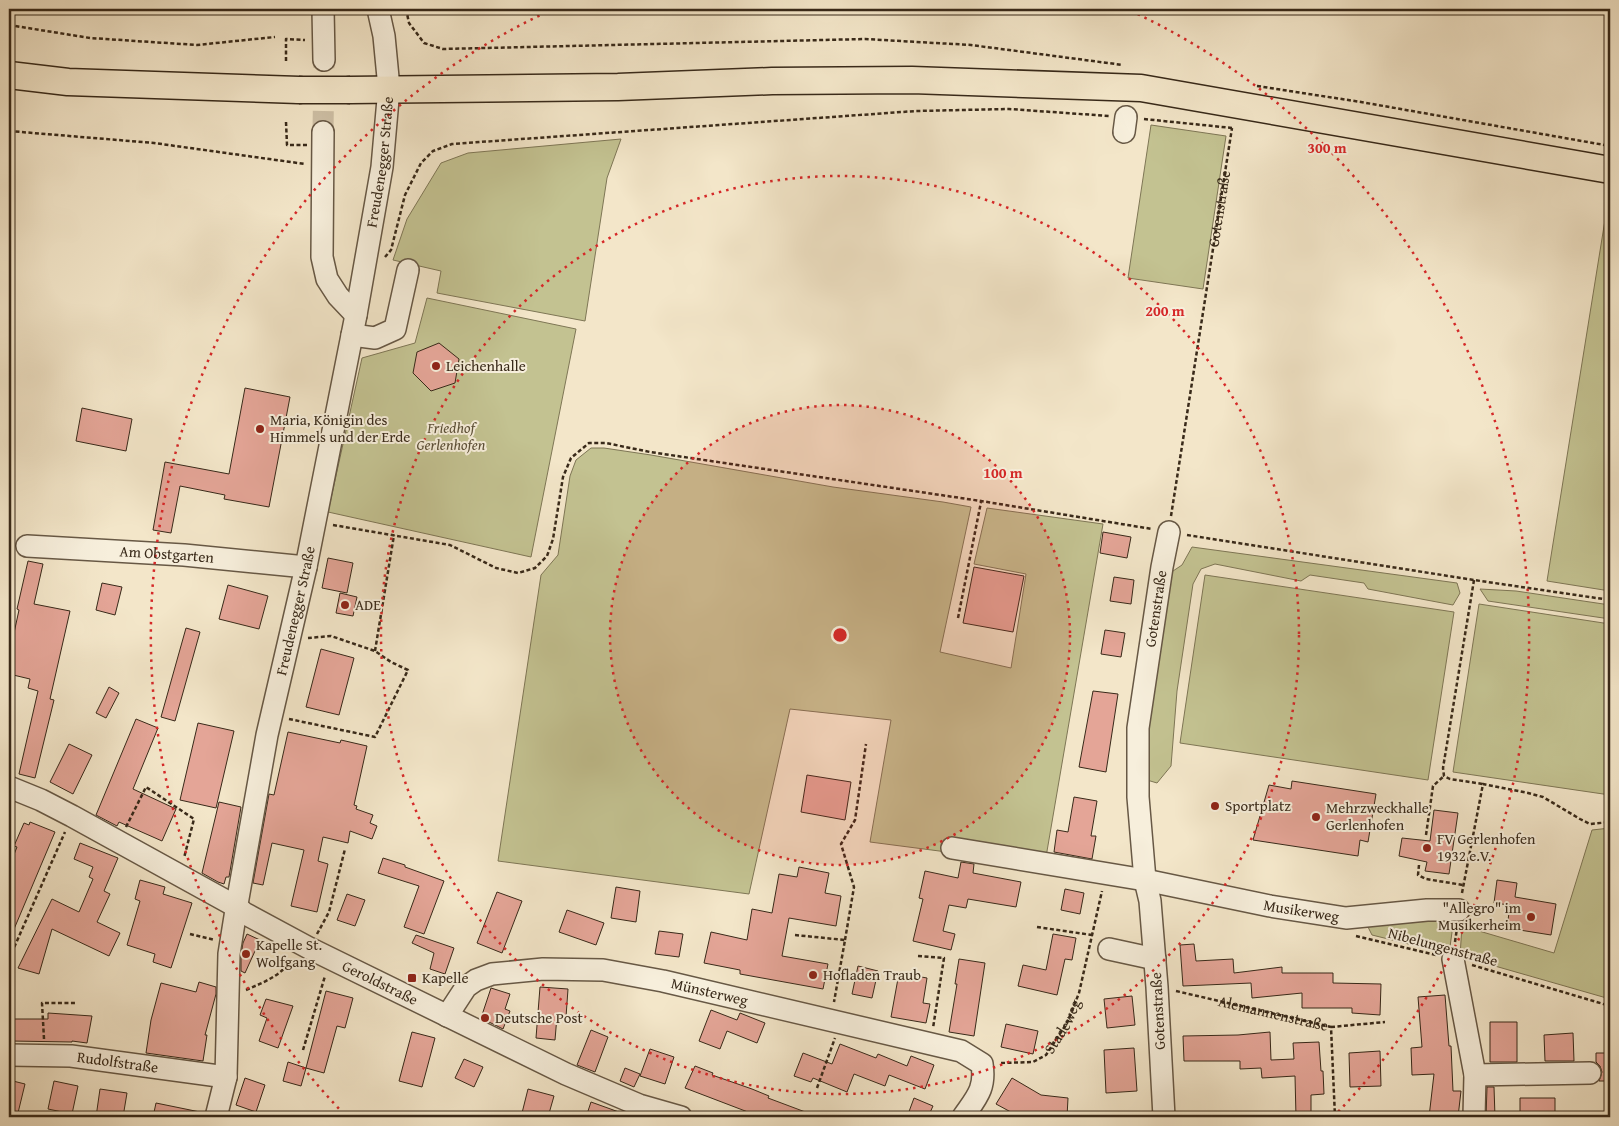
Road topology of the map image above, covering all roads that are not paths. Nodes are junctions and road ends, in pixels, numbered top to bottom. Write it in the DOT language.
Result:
graph roads {
  1 [pos="323,9"];
  2 [pos="378,9"];
  3 [pos="324,60"];
  4 [pos="9,75"];
  5 [pos="389,88"];
  6 [pos="323,132"];
  7 [pos="1610,170"];
  8 [pos="408,270"];
  9 [pos="354,325"];
  10 [pos="1168,532"];
  11 [pos="27,546"];
  12 [pos="306,567"];
  13 [pos="9,787"];
  14 [pos="952,848"];
  15 [pos="1145,880"];
  16 [pos="237,908"];
  17 [pos="1459,910"];
  18 [pos="1109,949"];
  19 [pos="1155,958"];
  20 [pos="1453,959"];
  21 [pos="447,1016"];
  22 [pos="9,1054"];
  23 [pos="1590,1073"];
  24 [pos="1474,1075"];
  25 [pos="226,1077"];
  26 [pos="216,1117"];
  27 [pos="681,1117"];
  28 [pos="963,1117"];
  29 [pos="1164,1117"];
  30 [pos="1474,1117"];
  1 -- 3 [label="street"];
  2 -- 5 [label="street, Freudenegger Straße"];
  4 -- 5 [label="main road, bridge"];
  5 -- 7 [label="main road"];
  5 -- 9 [label="street, Freudenegger Straße"];
  6 -- 9 [label="street"];
  8 -- 9 [label="street"];
  9 -- 12 [label="street, Freudenegger Straße"];
  10 -- 15 [label="street, Gotenstraße"];
  11 -- 12 [label="street, Am Obstgarten"];
  12 -- 16 [label="street, Freudenegger Straße"];
  13 -- 16 [label="street, Geroldstraße"];
  14 -- 15 [label="street"];
  15 -- 17 [label="street, Musikerweg"];
  15 -- 19 [label="street, Gotenstraße"];
  16 -- 21 [label="street, Geroldstraße"];
  16 -- 25 [label="street, Freudenegger Straße"];
  18 -- 19 [label="street"];
  19 -- 29 [label="street, Gotenstraße"];
  20 -- 24 [label="street"];
  21 -- 27 [label="street, Geroldstraße"];
  21 -- 28 [label="street, Münsterweg"];
  22 -- 25 [label="street, Rudolfstraße"];
  23 -- 24 [label="street"];
  24 -- 30 [label="street"];
  25 -- 26 [label="street, Freudenegger Straße"];
}
